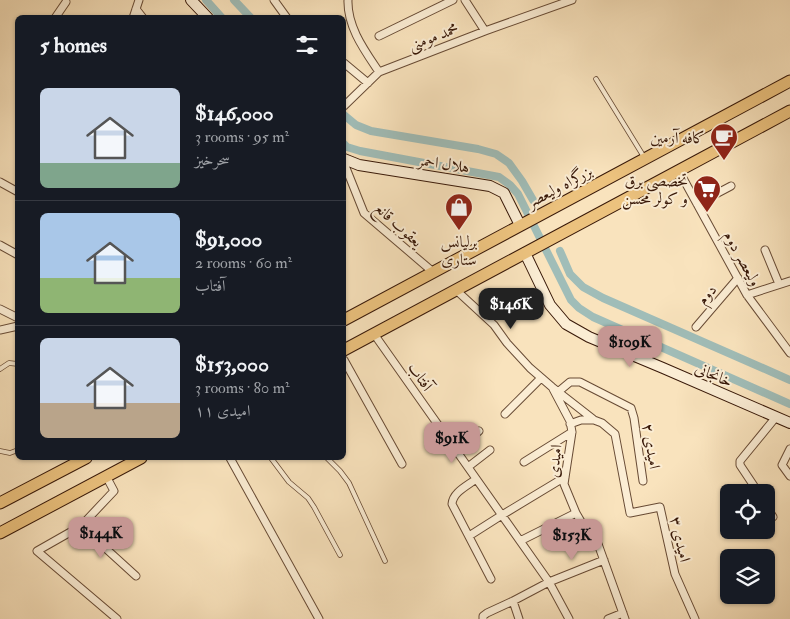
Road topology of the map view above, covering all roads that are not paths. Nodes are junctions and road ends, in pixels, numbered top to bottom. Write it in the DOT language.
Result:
graph roads {
  1 [pos="139,0"];
  2 [pos="191,0"];
  3 [pos="274,0"];
  4 [pos="348,0"];
  5 [pos="453,0"];
  6 [pos="465,0"];
  7 [pos="572,0"];
  8 [pos="66,2"];
  9 [pos="136,9"];
  10 [pos="57,15"];
  11 [pos="134,15"];
  12 [pos="141,15"];
  13 [pos="205,15"];
  14 [pos="285,15"];
  15 [pos="485,30"];
  16 [pos="379,36"];
  17 [pos="346,65"];
  18 [pos="379,72"];
  19 [pos="596,79"];
  20 [pos="790,81"];
  21 [pos="368,83"];
  22 [pos="346,105"];
  23 [pos="790,112"];
  24 [pos="645,159"];
  25 [pos="346,160"];
  26 [pos="346,168"];
  27 [pos="679,170"];
  28 [pos="0,182"];
  29 [pos="731,186"];
  30 [pos="15,190"];
  31 [pos="697,204"];
  32 [pos="520,225"];
  33 [pos="0,245"];
  34 [pos="765,250"];
  35 [pos="15,253"];
  36 [pos="524,253"];
  37 [pos="432,272"];
  38 [pos="738,278"];
  39 [pos="790,281"];
  40 [pos="779,284"];
  41 [pos="456,290"];
  42 [pos="747,295"];
  43 [pos="0,309"];
  44 [pos="15,316"];
  45 [pos="346,319"];
  46 [pos="15,327"];
  47 [pos="696,328"];
  48 [pos="0,330"];
  49 [pos="374,334"];
  50 [pos="786,341"];
  51 [pos="346,349"];
  52 [pos="790,354"];
  53 [pos="15,364"];
  54 [pos="346,364"];
  55 [pos="0,369"];
  56 [pos="541,378"];
  57 [pos="555,390"];
  58 [pos="505,414"];
  59 [pos="776,417"];
  60 [pos="594,420"];
  61 [pos="790,423"];
  62 [pos="570,424"];
  63 [pos="479,431"];
  64 [pos="572,432"];
  65 [pos="790,448"];
  66 [pos="456,450"];
  67 [pos="490,450"];
  68 [pos="0,451"];
  69 [pos="15,451"];
  70 [pos="82,460"];
  71 [pos="137,460"];
  72 [pos="231,460"];
  73 [pos="272,460"];
  74 [pos="329,460"];
  75 [pos="524,462"];
  76 [pos="402,464"];
  77 [pos="468,467"];
  78 [pos="106,476"];
  79 [pos="790,476"];
  80 [pos="565,477"];
  81 [pos="476,479"];
  82 [pos="643,481"];
  83 [pos="753,484"];
  84 [pos="0,503"];
  85 [pos="576,513"];
  86 [pos="502,515"];
  87 [pos="81,526"];
  88 [pos="0,533"];
  89 [pos="469,536"];
  90 [pos="520,540"];
  91 [pos="340,555"];
  92 [pos="604,560"];
  93 [pos="385,561"];
  94 [pos="136,576"];
  95 [pos="491,579"];
  96 [pos="549,582"];
  97 [pos="512,601"];
  98 [pos="624,616"];
  99 [pos="117,619"];
  100 [pos="319,619"];
  101 [pos="483,619"];
  102 [pos="519,619"];
  103 [pos="569,619"];
  104 [pos="608,619"];
  105 [pos="695,619"];
  1 -- 9 [label="street"];
  2 -- 13 [label="main road"];
  3 -- 14 [label="street"];
  4 -- 18 [label="street"];
  5 -- 16 [label="street"];
  6 -- 15 [label="street"];
  7 -- 15 [label="street, محمد مومنی"];
  8 -- 10 [label="street"];
  9 -- 11 [label="street"];
  9 -- 12 [label="street"];
  15 -- 18 [label="street, محمد مومنی"];
  17 -- 21 [label="street"];
  18 -- 21 [label="street, محمد مومنی"];
  19 -- 24 [label="lane"];
  20 -- 24 [label="highway, بزرگراه ولیعصر"];
  21 -- 22 [label="street, محمد مومنی"];
  23 -- 27 [label="highway"];
  24 -- 32 [label="highway, بزرگراه ولیعصر"];
  25 -- 32 [label="main road, هلال احمر"];
  26 -- 37 [label="street, یعقوب قانع"];
  27 -- 31 [label="street, ولیعصر دوم"];
  27 -- 36 [label="highway"];
  28 -- 30 [label="street"];
  29 -- 31 [label="street"];
  31 -- 38 [label="street, ولیعصر دوم"];
  32 -- 37 [label="highway, بزرگراه ولیعصر"];
  33 -- 35 [label="street"];
  34 -- 40 [label="street"];
  36 -- 41 [label="highway"];
  36 -- 59 [label="main road, خانجانی"];
  37 -- 45 [label="highway, بزرگراه ولیعصر"];
  38 -- 42 [label="street, ولیعصر دوم"];
  38 -- 47 [label="street, دوم"];
  39 -- 40 [label="street"];
  40 -- 42 [label="street"];
  41 -- 49 [label="highway"];
  41 -- 56 [label="street, امیدی ۳"];
  42 -- 50 [label="street, ولیعصر دوم"];
  43 -- 44 [label="street"];
  46 -- 48 [label="street"];
  49 -- 51 [label="highway"];
  49 -- 66 [label="street, آفتاب"];
  50 -- 52 [label="street, ولیعصر دوم"];
  53 -- 55 [label="lane"];
  54 -- 76 [label="street"];
  56 -- 57 [label="street, امیدی ۳"];
  56 -- 58 [label="street"];
  57 -- 60 [label="street, امیدی ۳"];
  57 -- 62 [label="street, امیدی"];
  57 -- 82 [label="street, امیدی ۲"];
  59 -- 61 [label="main road, خانجانی"];
  59 -- 83 [label="street"];
  60 -- 62 [label="street"];
  60 -- 105 [label="street, امیدی ۳"];
  62 -- 64 [label="street, امیدی"];
  63 -- 66 [label="street"];
  64 -- 75 [label="street"];
  64 -- 80 [label="street, امیدی"];
  65 -- 79 [label="street"];
  66 -- 77 [label="street, آفتاب"];
  67 -- 77 [label="street"];
  68 -- 69 [label="lane"];
  70 -- 84 [label="highway"];
  71 -- 78 [label="highway"];
  72 -- 100 [label="street"];
  73 -- 91 [label="lane"];
  74 -- 93 [label="lane"];
  77 -- 81 [label="street, آفتاب"];
  78 -- 87 [label="street"];
  78 -- 88 [label="highway"];
  80 -- 85 [label="street, امیدی"];
  80 -- 86 [label="street"];
  81 -- 86 [label="street, آفتاب"];
  81 -- 89 [label="street"];
  85 -- 90 [label="street"];
  85 -- 92 [label="street, امیدی"];
  86 -- 89 [label="street"];
  86 -- 90 [label="street, آفتاب"];
  87 -- 94 [label="street"];
  87 -- 99 [label="street"];
  89 -- 95 [label="street"];
  90 -- 96 [label="street, آفتاب"];
  92 -- 96 [label="street"];
  92 -- 98 [label="street, امیدی"];
  96 -- 97 [label="street"];
  96 -- 103 [label="street, آفتاب"];
  97 -- 101 [label="street"];
  97 -- 102 [label="street"];
  98 -- 104 [label="street"];
}
